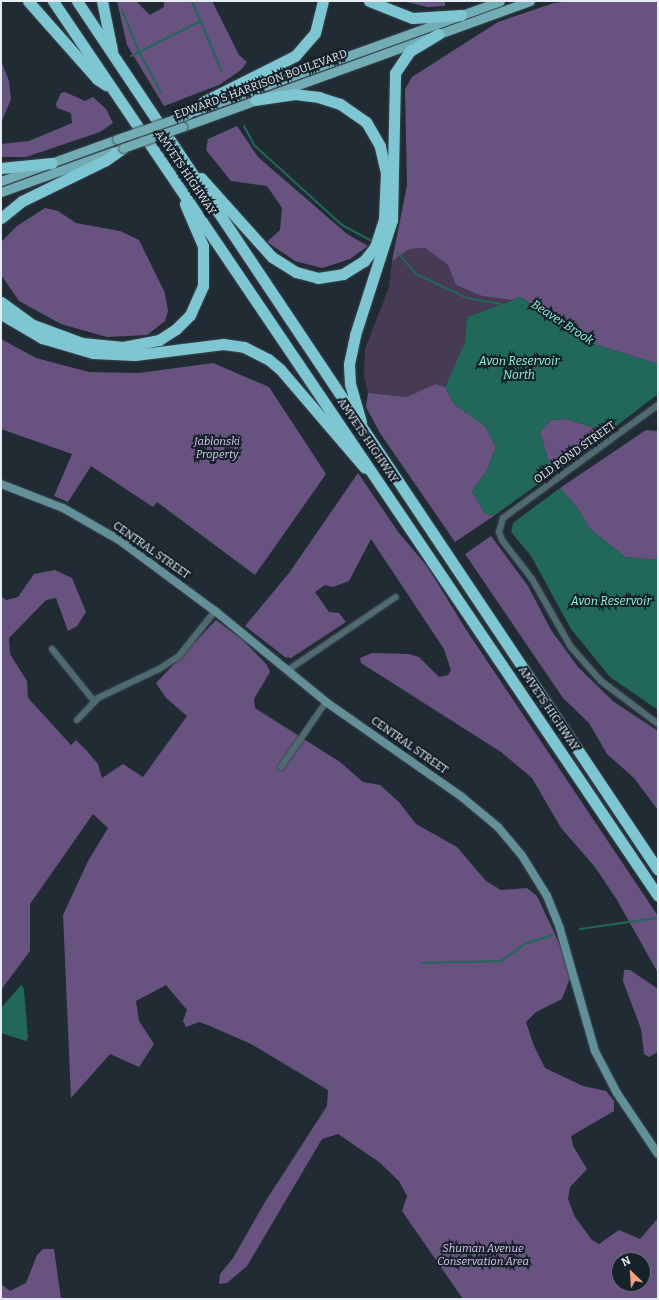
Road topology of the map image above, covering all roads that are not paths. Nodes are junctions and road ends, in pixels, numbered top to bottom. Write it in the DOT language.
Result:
graph roads {
  1 [pos="28,1"];
  2 [pos="54,1"];
  3 [pos="77,1"];
  4 [pos="102,1"];
  5 [pos="323,1"];
  6 [pos="369,1"];
  7 [pos="500,1"];
  8 [pos="530,1"];
  9 [pos="461,15"];
  10 [pos="438,34"];
  11 [pos="113,54"];
  12 [pos="114,90"];
  13 [pos="255,100"];
  14 [pos="182,121"];
  15 [pos="120,144"];
  16 [pos="52,163"];
  17 [pos="1,168"];
  18 [pos="190,169"];
  19 [pos="1,181"];
  20 [pos="180,188"];
  21 [pos="1,192"];
  22 [pos="1,218"];
  23 [pos="1,302"];
  24 [pos="1,314"];
  25 [pos="658,404"];
  26 [pos="362,428"];
  27 [pos="375,476"];
  28 [pos="1,484"];
  29 [pos="396,598"];
  30 [pos="215,611"];
  31 [pos="52,649"];
  32 [pos="288,670"];
  33 [pos="94,701"];
  34 [pos="326,702"];
  35 [pos="76,720"];
  36 [pos="658,724"];
  37 [pos="280,767"];
  38 [pos="658,870"];
  39 [pos="658,896"];
  40 [pos="658,1154"];
  1 -- 12 [label="highway"];
  2 -- 12 [label="highway, AMVETS HIGHWAY"];
  3 -- 11 [label="highway, AMVETS HIGHWAY"];
  4 -- 11 [label="highway"];
  5 -- 14 [label="highway"];
  6 -- 9 [label="highway"];
  7 -- 9 [label="main road, EDWARD S HARRISON BOULEVARD"];
  8 -- 10 [label="main road, EDWARD S HARRISON BOULEVARD"];
  9 -- 14 [label="main road, EDWARD S HARRISON BOULEVARD"];
  10 -- 13 [label="main road, EDWARD S HARRISON BOULEVARD"];
  10 -- 26 [label="highway"];
  11 -- 18 [label="highway, AMVETS HIGHWAY"];
  12 -- 20 [label="highway, AMVETS HIGHWAY"];
  13 -- 14 [label="main road, EDWARD S HARRISON BOULEVARD"];
  13 -- 18 [label="highway"];
  14 -- 15 [label="main road, EDWARD S HARRISON BOULEVARD, bridge"];
  15 -- 16 [label="main road, EDWARD S HARRISON BOULEVARD"];
  15 -- 21 [label="main road, EDWARD S HARRISON BOULEVARD"];
  15 -- 22 [label="highway"];
  16 -- 17 [label="highway"];
  16 -- 19 [label="main road, EDWARD S HARRISON BOULEVARD"];
  18 -- 26 [label="highway, AMVETS HIGHWAY"];
  20 -- 23 [label="highway"];
  20 -- 27 [label="highway, AMVETS HIGHWAY"];
  24 -- 27 [label="highway"];
  25 -- 36 [label="street, OLD POND STREET"];
  26 -- 38 [label="highway, AMVETS HIGHWAY"];
  27 -- 39 [label="highway, AMVETS HIGHWAY"];
  28 -- 30 [label="street, CENTRAL STREET"];
  29 -- 32 [label="street"];
  30 -- 32 [label="street, CENTRAL STREET"];
  30 -- 33 [label="street"];
  31 -- 33 [label="street"];
  32 -- 34 [label="street, CENTRAL STREET"];
  33 -- 35 [label="street"];
  34 -- 37 [label="street"];
  34 -- 40 [label="street, CENTRAL STREET"];
}
